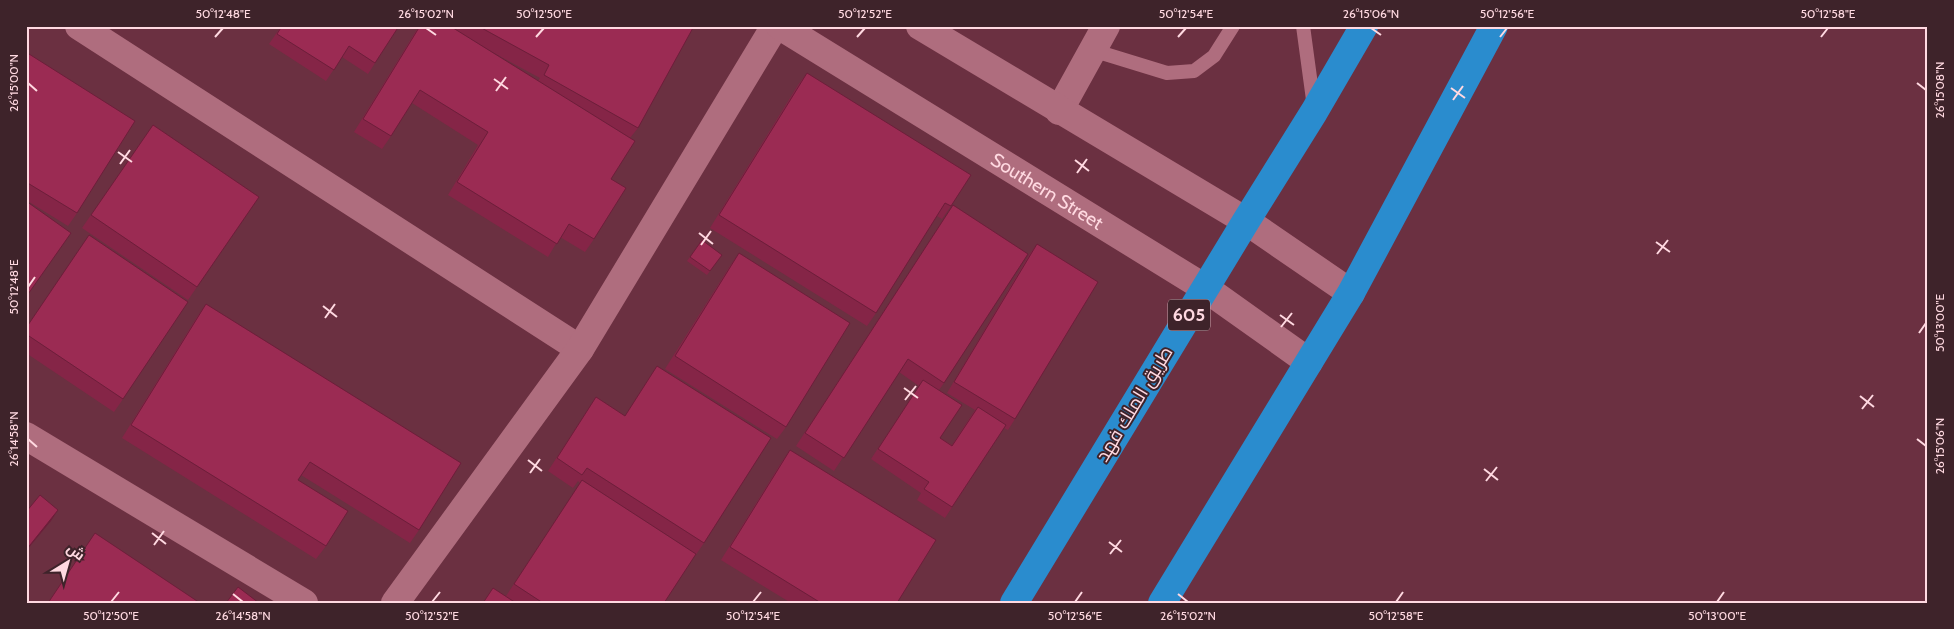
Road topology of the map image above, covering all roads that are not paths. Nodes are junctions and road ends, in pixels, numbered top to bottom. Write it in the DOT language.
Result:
graph roads {
  1 [pos="79,26"];
  2 [pos="775,26"];
  3 [pos="780,26"];
  4 [pos="920,26"];
  5 [pos="1106,26"];
  6 [pos="1233,26"];
  7 [pos="1303,26"];
  8 [pos="1364,26"];
  9 [pos="1494,26"];
  10 [pos="1092,50"];
  11 [pos="1059,110"];
  12 [pos="1314,112"];
  13 [pos="1246,221"];
  14 [pos="1205,288"];
  15 [pos="1352,293"];
  16 [pos="580,349"];
  17 [pos="1309,362"];
  18 [pos="26,436"];
  19 [pos="304,603"];
  20 [pos="394,603"];
  21 [pos="1014,603"];
  22 [pos="1162,603"];
  1 -- 16 [label="street"];
  2 -- 16 [label="street"];
  3 -- 14 [label="street, Southern Street"];
  4 -- 11 [label="street"];
  5 -- 10 [label="street"];
  6 -- 10 [label="lane"];
  7 -- 12 [label="lane"];
  8 -- 12 [label="highway, طريق الملك فهد / 605"];
  9 -- 15 [label="highway"];
  10 -- 11 [label="street"];
  11 -- 13 [label="street"];
  12 -- 13 [label="highway, طريق الملك فهد / 605"];
  13 -- 14 [label="highway, طريق الملك فهد / 605"];
  13 -- 15 [label="street"];
  14 -- 17 [label="street, Southern Street"];
  14 -- 21 [label="highway, طريق الملك فهد / 605"];
  15 -- 17 [label="highway"];
  16 -- 20 [label="street"];
  17 -- 22 [label="highway"];
  18 -- 19 [label="street"];
}
